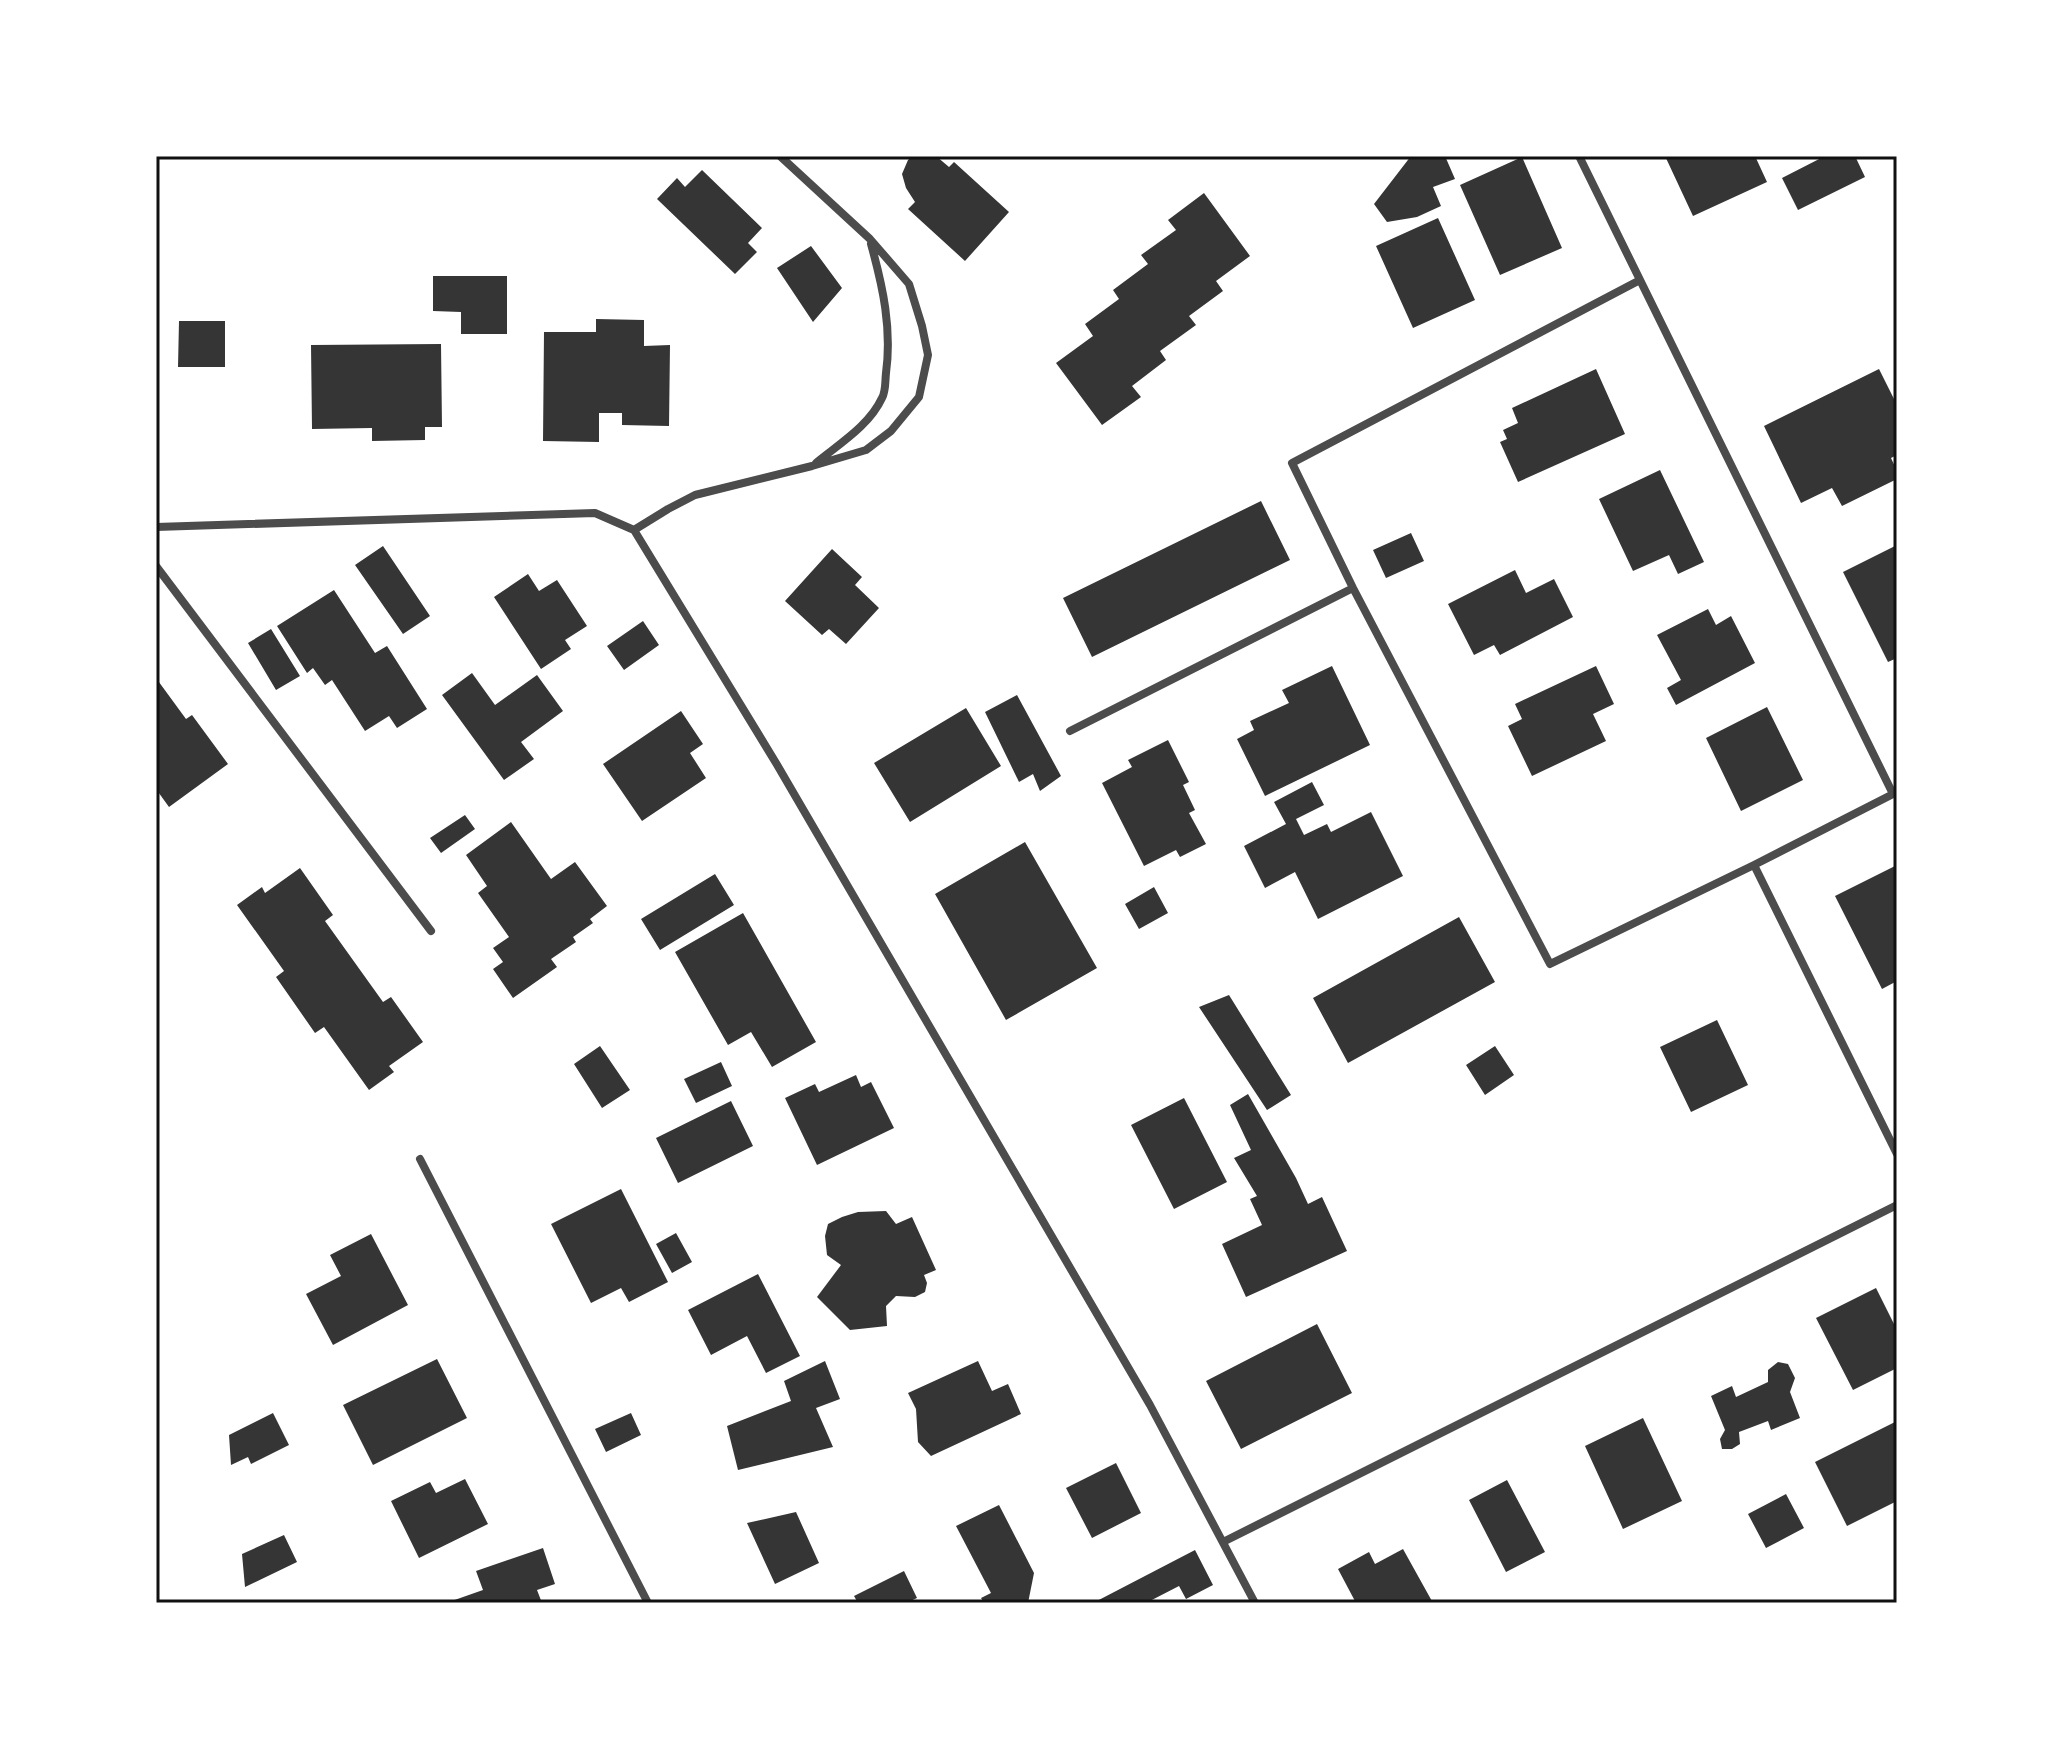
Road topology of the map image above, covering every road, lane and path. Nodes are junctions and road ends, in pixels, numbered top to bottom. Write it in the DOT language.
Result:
graph roads {
  1 [pos="780,156"];
  2 [pos="1579,156"];
  3 [pos="870,239"];
  4 [pos="1640,280"];
  5 [pos="812,466"];
  6 [pos="156,527"];
  7 [pos="634,530"];
  8 [pos="156,566"];
  9 [pos="1353,588"];
  10 [pos="1070,731"];
  11 [pos="1895,793"];
  12 [pos="1754,865"];
  13 [pos="431,931"];
  14 [pos="1897,1154"];
  15 [pos="420,1159"];
  16 [pos="1897,1205"];
  17 [pos="1223,1542"];
  18 [pos="648,1603"];
  19 [pos="1255,1603"];
  1 -- 3 [label="street"];
  2 -- 4 [label="street"];
  3 -- 5 [label="street"];
  3 -- 5 [label="street"];
  4 -- 9 [label="street"];
  4 -- 11 [label="street"];
  5 -- 7 [label="street"];
  6 -- 7 [label="street"];
  7 -- 17 [label="street"];
  8 -- 13 [label="street"];
  9 -- 10 [label="street"];
  9 -- 12 [label="street"];
  11 -- 12 [label="street"];
  12 -- 14 [label="street"];
  15 -- 18 [label="street"];
  16 -- 17 [label="street"];
  17 -- 19 [label="street"];
}
